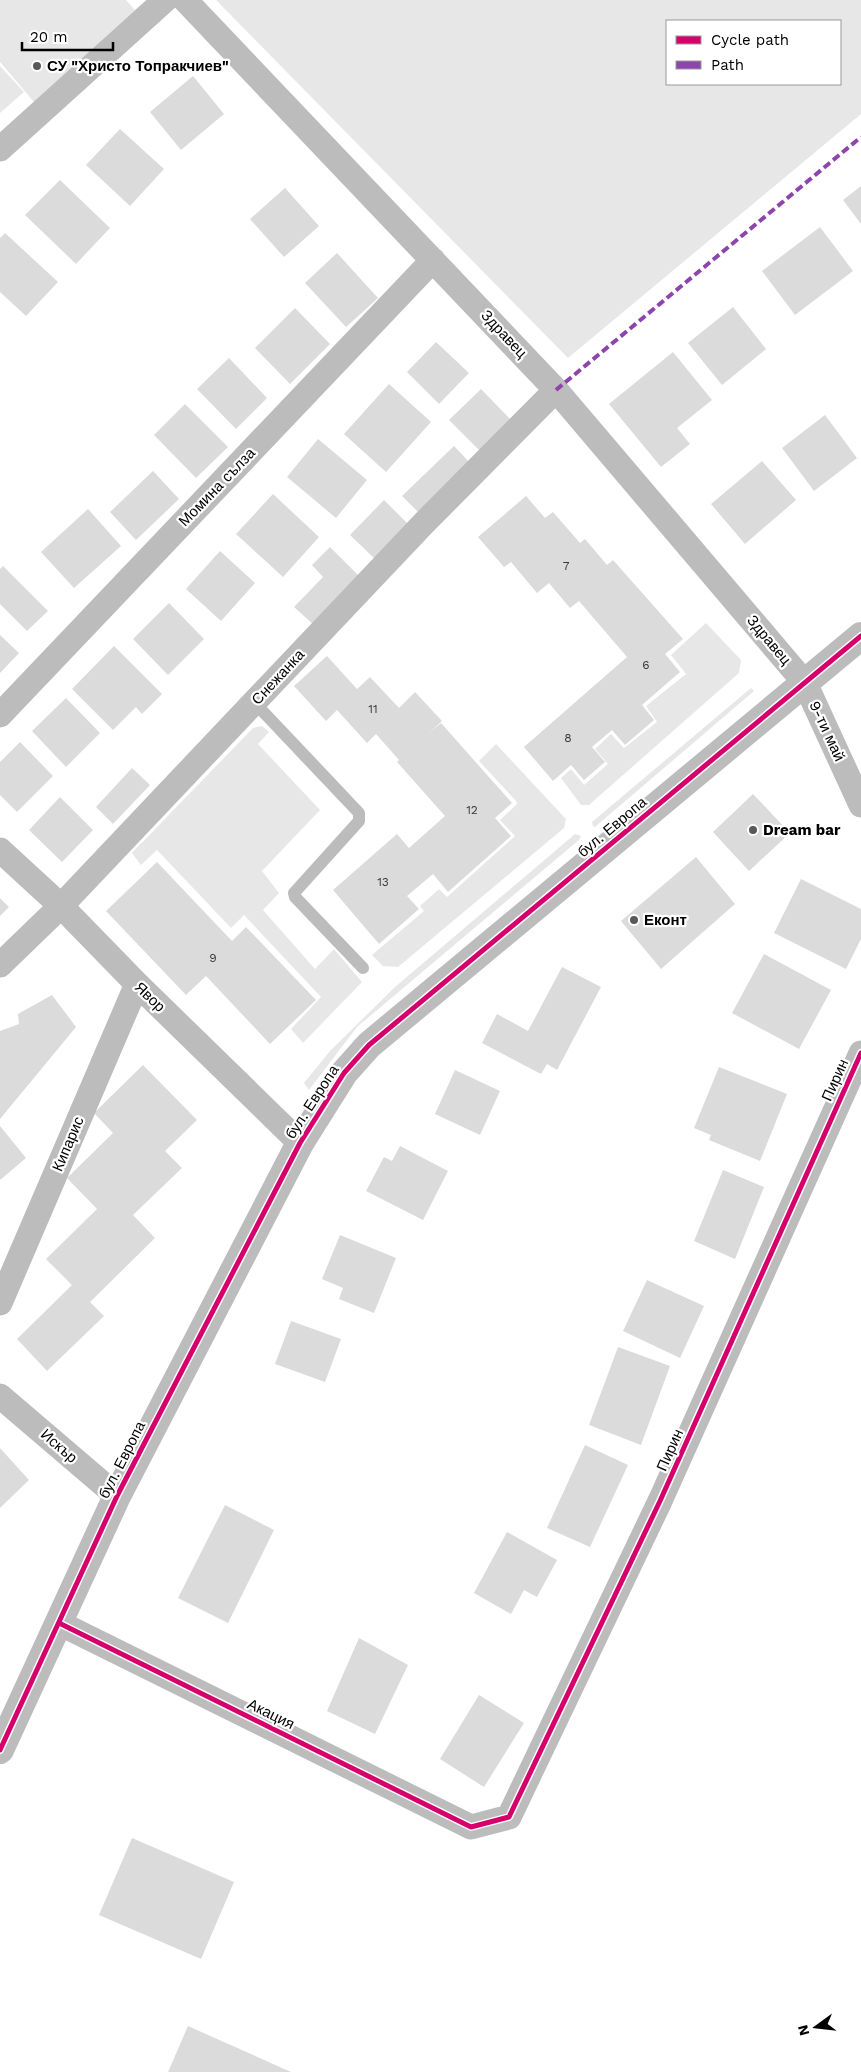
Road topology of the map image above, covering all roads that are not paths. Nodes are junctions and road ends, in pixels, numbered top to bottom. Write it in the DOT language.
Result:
graph roads {
  1 [pos="164,0"];
  2 [pos="185,0"];
  3 [pos="0,148"];
  4 [pos="433,260"];
  5 [pos="556,390"];
  6 [pos="861,636"];
  7 [pos="805,683"];
  8 [pos="254,702"];
  9 [pos="0,715"];
  10 [pos="861,805"];
  11 [pos="0,850"];
  12 [pos="61,906"];
  13 [pos="0,965"];
  14 [pos="363,968"];
  15 [pos="136,984"];
  16 [pos="861,1053"];
  17 [pos="300,1142"];
  18 [pos="0,1303"];
  19 [pos="0,1396"];
  20 [pos="117,1496"];
  21 [pos="59,1623"];
  22 [pos="0,1750"];
  23 [pos="472,1827"];
  1 -- 3 [label="street"];
  2 -- 4 [label="street, Здравец"];
  4 -- 5 [label="street, Здравец"];
  4 -- 9 [label="street, Момина сълза"];
  5 -- 7 [label="street, Здравец"];
  5 -- 8 [label="street, Снежанка"];
  6 -- 7 [label="street, бул. Европа"];
  7 -- 10 [label="street, 9-ти май"];
  7 -- 17 [label="street, бул. Европа"];
  8 -- 12 [label="street, Снежанка"];
  8 -- 14 [label="lane"];
  11 -- 12 [label="street, Явор"];
  12 -- 13 [label="street, Снежанка"];
  12 -- 15 [label="street, Явор"];
  15 -- 17 [label="street, Явор"];
  15 -- 18 [label="street, Кипарис"];
  16 -- 23 [label="street, Пирин"];
  17 -- 20 [label="street, бул. Европа"];
  19 -- 20 [label="street, Искър"];
  20 -- 21 [label="street, бул. Европа"];
  21 -- 22 [label="street, бул. Европа"];
  21 -- 23 [label="street, Акация"];
}
